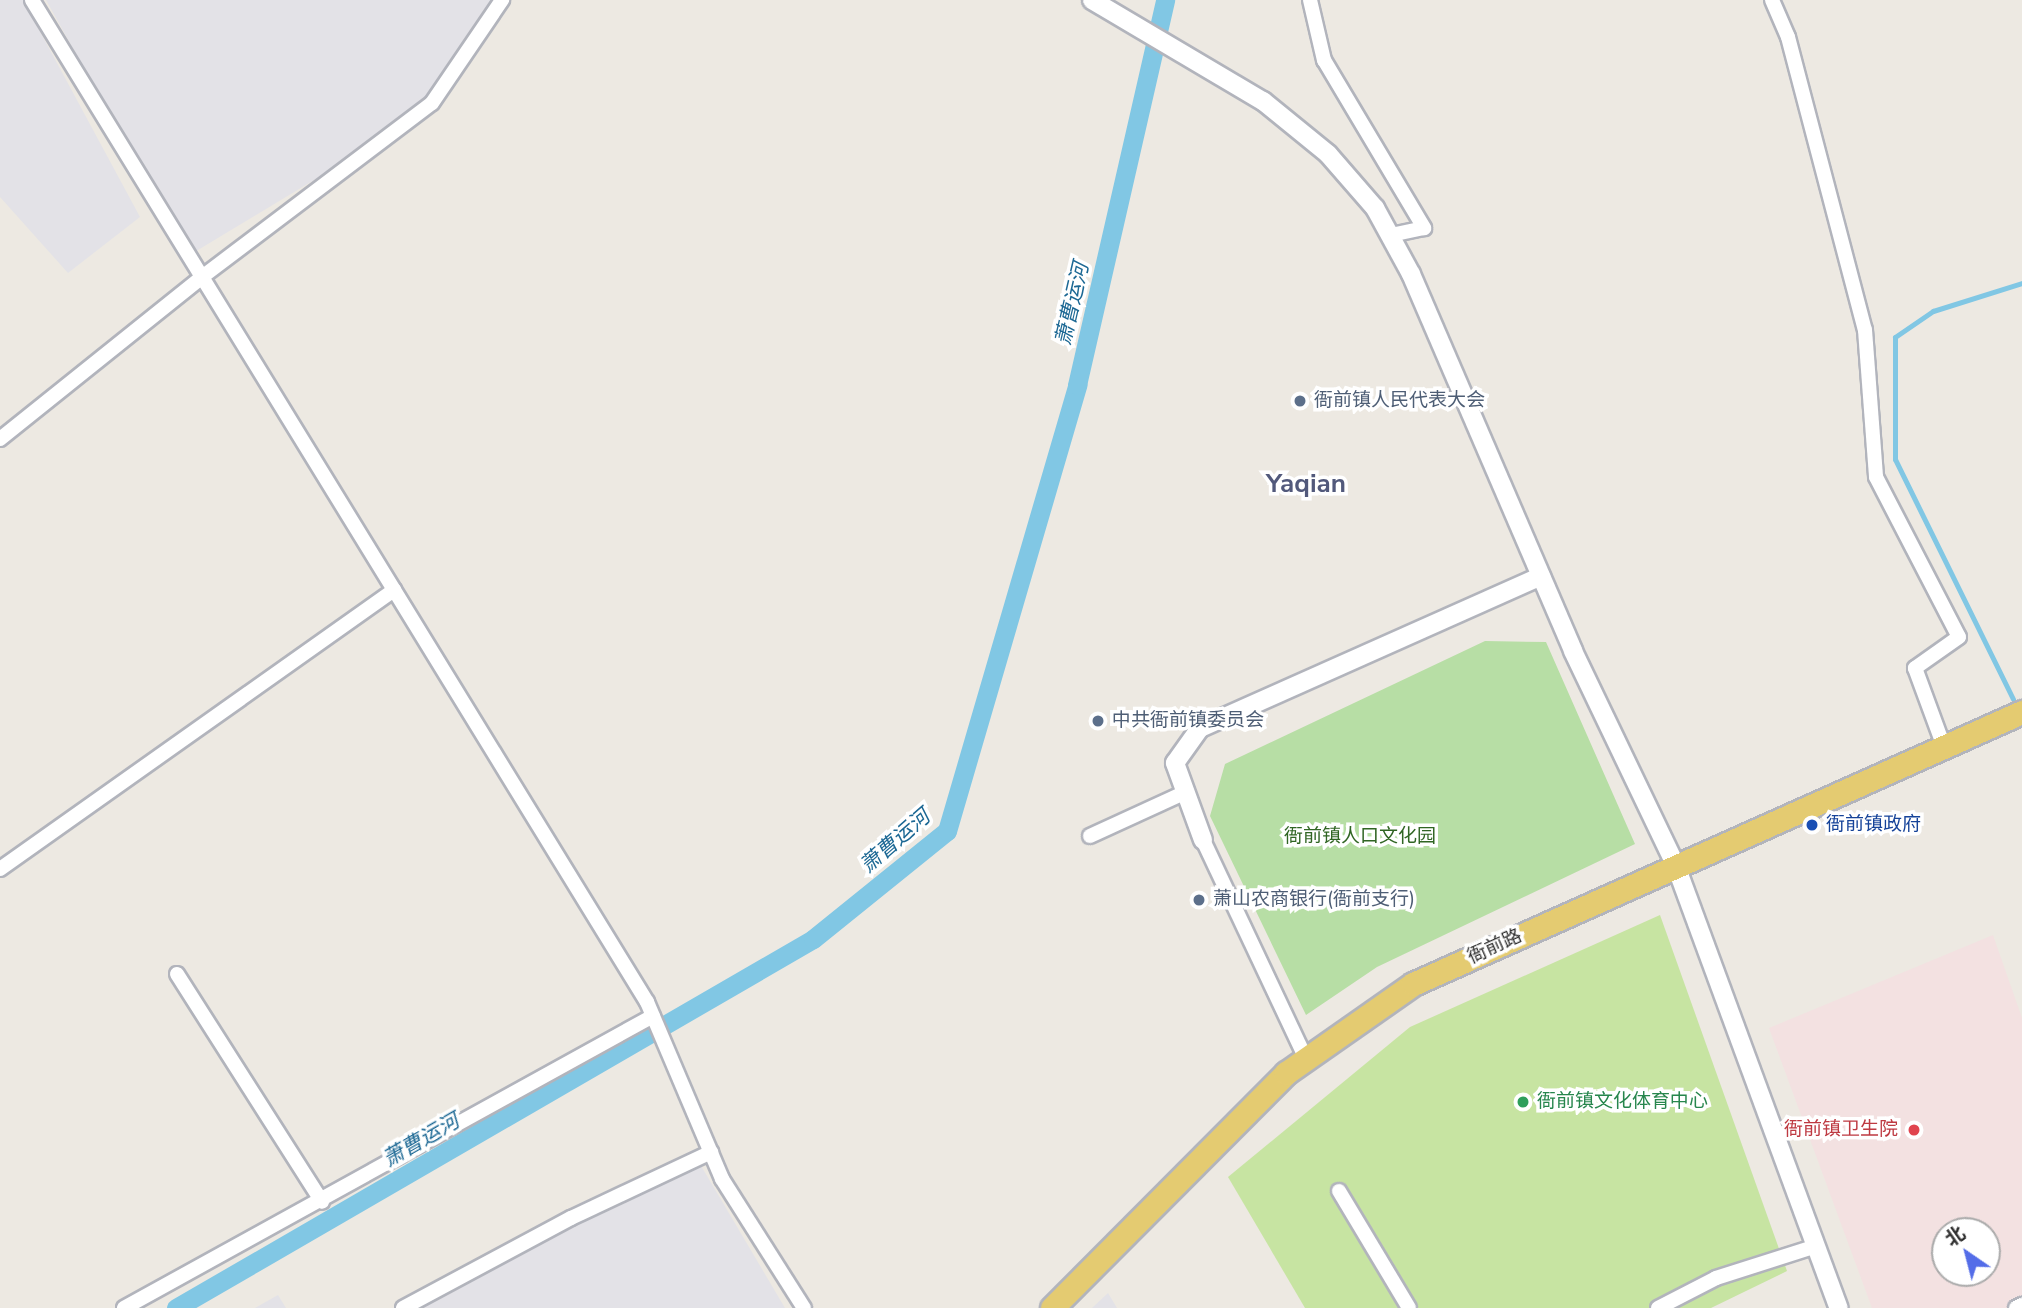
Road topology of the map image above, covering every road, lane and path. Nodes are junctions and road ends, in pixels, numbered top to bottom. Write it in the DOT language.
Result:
graph roads {
  1 [pos="32,0"];
  2 [pos="502,0"];
  3 [pos="1091,0"];
  4 [pos="1310,0"];
  5 [pos="1772,0"];
  6 [pos="1390,235"];
  7 [pos="202,277"];
  8 [pos="0,439"];
  9 [pos="1541,576"];
  10 [pos="394,590"];
  11 [pos="2022,712"];
  12 [pos="1944,747"];
  13 [pos="1186,792"];
  14 [pos="1090,836"];
  15 [pos="1202,840"];
  16 [pos="1676,866"];
  17 [pos="0,869"];
  18 [pos="177,974"];
  19 [pos="650,1009"];
  20 [pos="1306,1059"];
  21 [pos="711,1152"];
  22 [pos="1339,1191"];
  23 [pos="322,1202"];
  24 [pos="1816,1246"];
  25 [pos="2022,1305"];
  26 [pos="124,1308"];
  27 [pos="403,1308"];
  28 [pos="804,1308"];
  29 [pos="1052,1308"];
  30 [pos="1409,1308"];
  31 [pos="1658,1308"];
  32 [pos="1839,1308"];
  33 [pos="2016,1308"];
  1 -- 7 [label="street"];
  2 -- 7 [label="street"];
  3 -- 6 [label="street"];
  4 -- 6 [label="street"];
  5 -- 12 [label="street"];
  6 -- 9 [label="street"];
  7 -- 8 [label="street"];
  7 -- 10 [label="street"];
  9 -- 13 [label="street"];
  9 -- 16 [label="street"];
  10 -- 17 [label="street"];
  10 -- 19 [label="street"];
  11 -- 12 [label="main road, 衙前路"];
  12 -- 16 [label="main road, 衙前路"];
  13 -- 14 [label="street"];
  13 -- 15 [label="street"];
  15 -- 20 [label="street"];
  16 -- 20 [label="main road, 衙前路"];
  16 -- 24 [label="street"];
  18 -- 23 [label="street"];
  19 -- 21 [label="street"];
  19 -- 23 [label="street"];
  20 -- 29 [label="main road, 衙前路"];
  21 -- 27 [label="street"];
  21 -- 28 [label="street"];
  22 -- 30 [label="street"];
  23 -- 26 [label="street"];
  24 -- 31 [label="street"];
  24 -- 32 [label="street"];
  25 -- 33 [label="street"];
}
